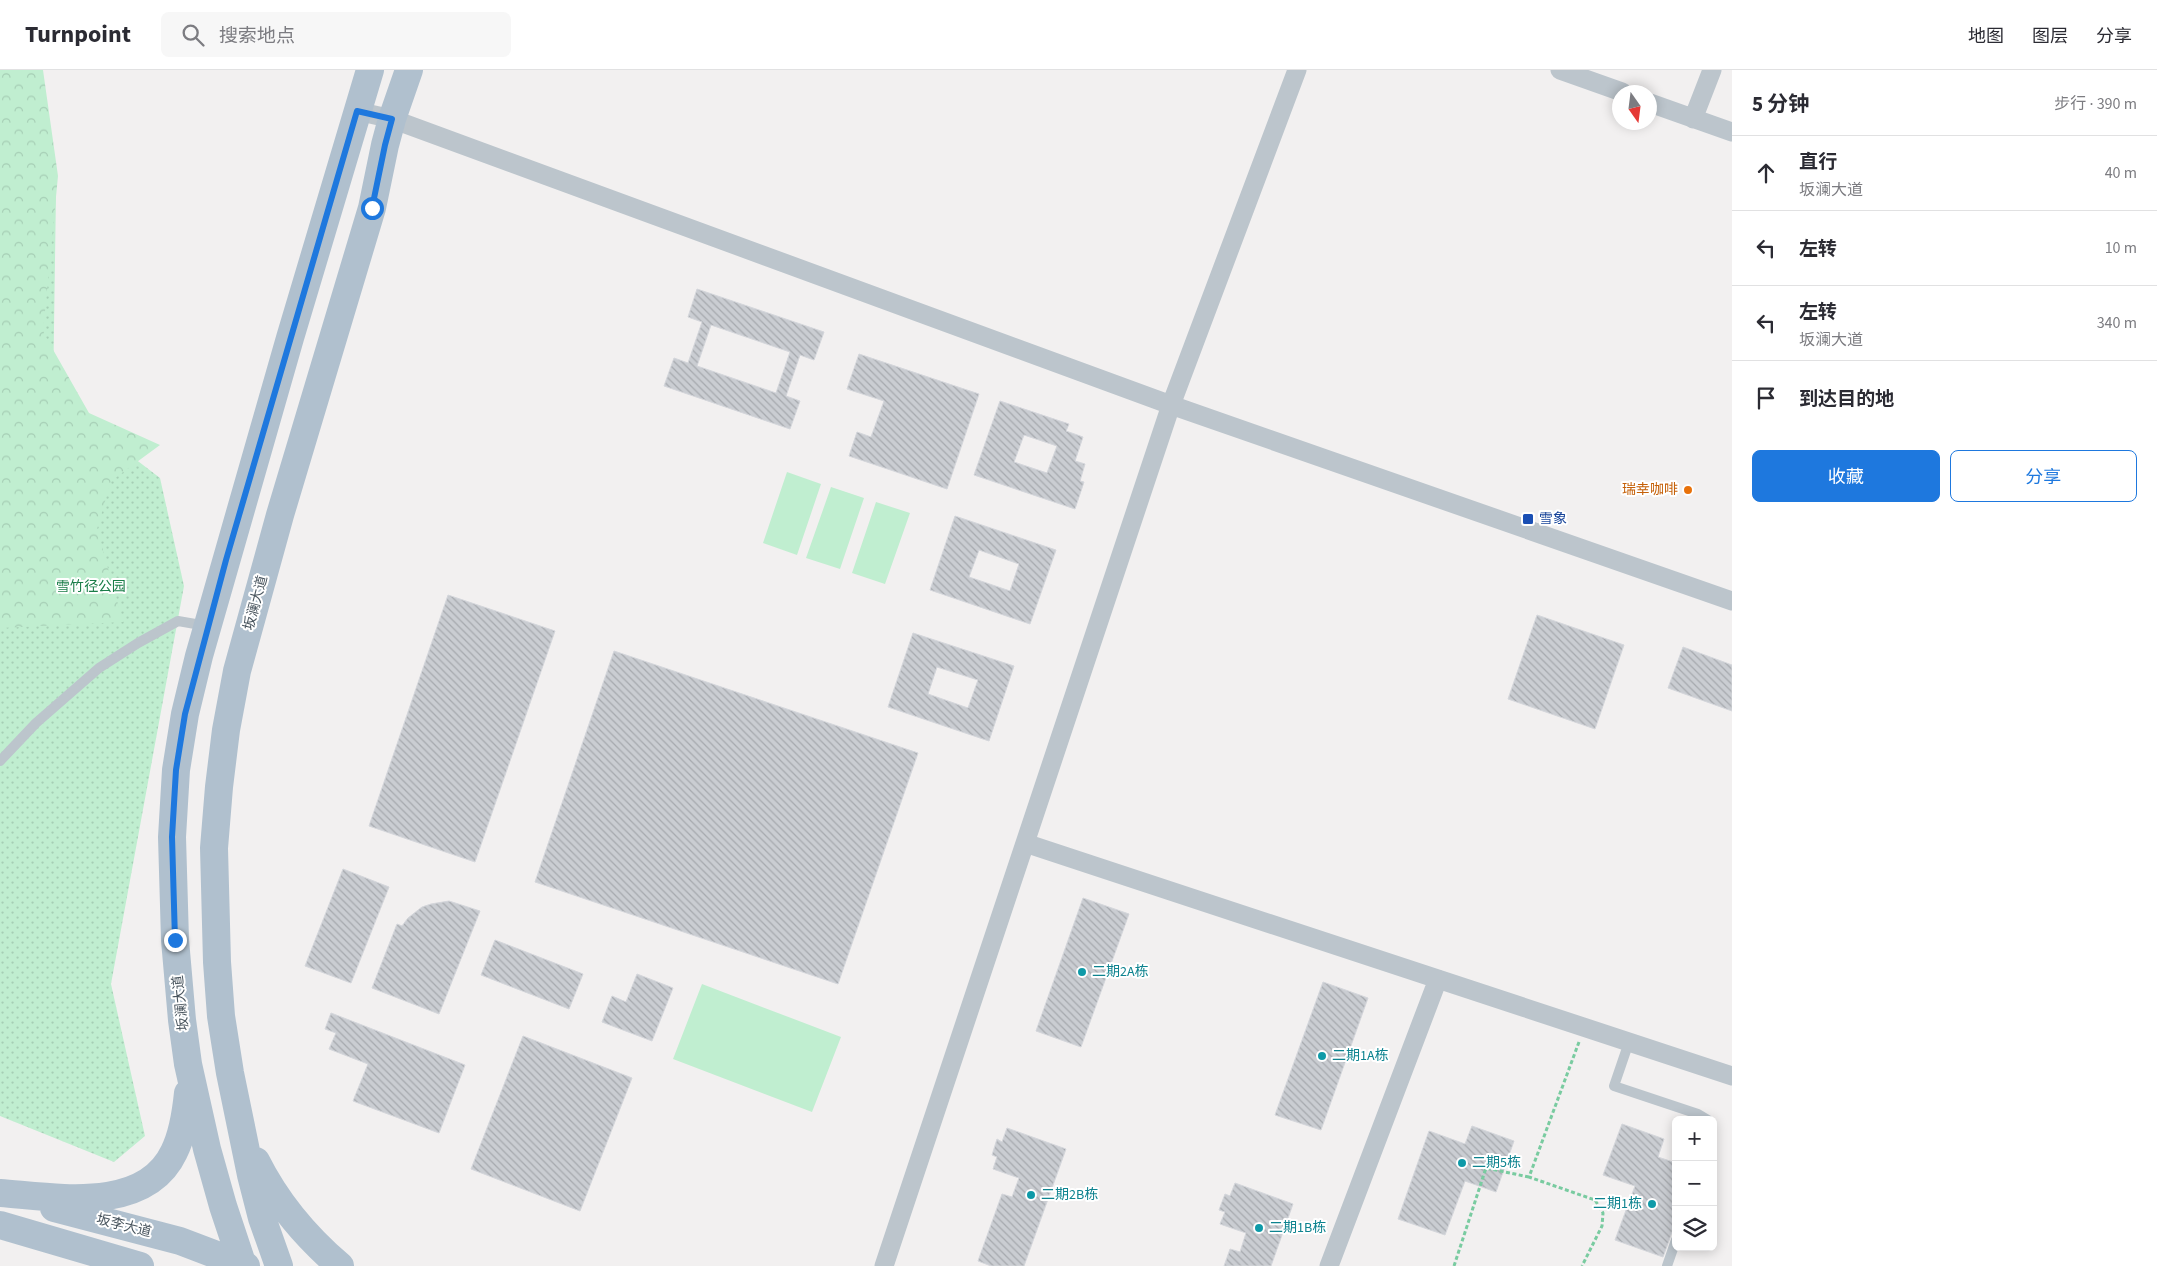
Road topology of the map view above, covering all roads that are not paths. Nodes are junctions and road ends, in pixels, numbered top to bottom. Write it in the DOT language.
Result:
graph roads {
  1 [pos="370,70"];
  2 [pos="409,70"];
  3 [pos="1297,70"];
  4 [pos="1560,70"];
  5 [pos="1712,70"];
  6 [pos="1612,88"];
  7 [pos="1657,105"];
  8 [pos="357,111"];
  9 [pos="1693,118"];
  10 [pos="392,119"];
  11 [pos="1732,132"];
  12 [pos="1171,405"];
  13 [pos="1732,601"];
  14 [pos="208,626"];
  15 [pos="0,761"];
  16 [pos="1025,842"];
  17 [pos="1438,979"];
  18 [pos="1629,1042"];
  19 [pos="188,1064"];
  20 [pos="1732,1076"];
  21 [pos="1701,1116"];
  22 [pos="241,1125"];
  23 [pos="0,1193"];
  24 [pos="0,1225"];
  25 [pos="33,1235"];
  26 [pos="1672,1251"];
  27 [pos="107,1266"];
  28 [pos="140,1266"];
  29 [pos="244,1266"];
  30 [pos="279,1266"];
  31 [pos="340,1266"];
  32 [pos="884,1266"];
  33 [pos="1328,1266"];
  34 [pos="1667,1266"];
  1 -- 8 [label="main road, 坂澜大道"];
  2 -- 10 [label="main road, 坂澜大道"];
  3 -- 12 [label="street"];
  4 -- 6 [label="street"];
  5 -- 9 [label="street"];
  7 -- 9 [label="street"];
  8 -- 10 [label="street"];
  8 -- 14 [label="main road, 坂澜大道"];
  9 -- 11 [label="street"];
  10 -- 12 [label="street"];
  10 -- 22 [label="main road, 坂澜大道"];
  12 -- 13 [label="street"];
  12 -- 16 [label="street"];
  14 -- 15 [label="lane"];
  14 -- 19 [label="main road, 坂澜大道"];
  16 -- 17 [label="street"];
  16 -- 32 [label="street"];
  17 -- 18 [label="street"];
  17 -- 33 [label="street"];
  18 -- 20 [label="street"];
  18 -- 21 [label="lane"];
  19 -- 23 [label="main road"];
  19 -- 29 [label="main road, 坂澜大道"];
  22 -- 30 [label="main road, 坂澜大道"];
  22 -- 31 [label="main road"];
  23 -- 29 [label="main road, 坂李大道"];
  24 -- 25 [label="main road"];
  25 -- 27 [label="main road"];
  25 -- 28 [label="main road"];
  26 -- 34 [label="lane"];
}
